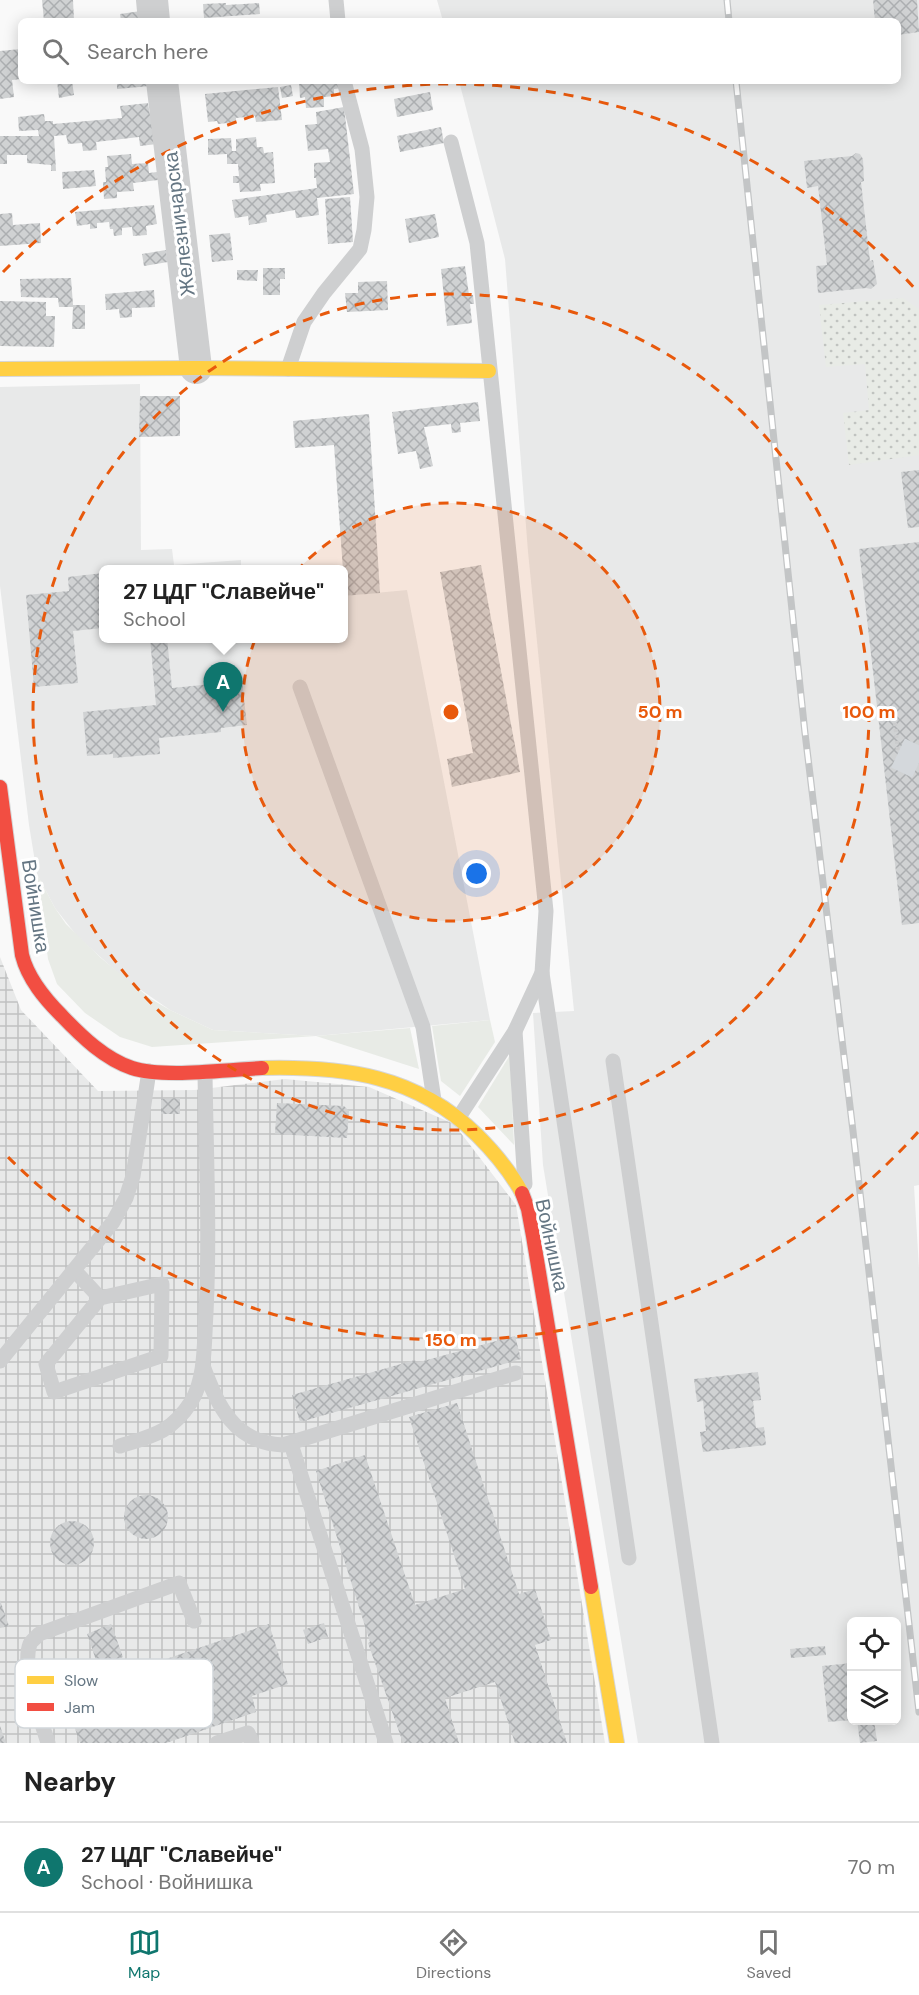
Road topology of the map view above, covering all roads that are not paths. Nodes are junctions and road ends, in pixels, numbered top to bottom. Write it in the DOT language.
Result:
graph roads {
  1 [pos="152,0"];
  2 [pos="336,0"];
  3 [pos="154,18"];
  4 [pos="338,18"];
  5 [pos="162,84"];
  6 [pos="345,84"];
  7 [pos="451,142"];
  8 [pos="196,368"];
  9 [pos="0,369"];
  10 [pos="288,369"];
  11 [pos="489,371"];
  12 [pos="300,687"];
  13 [pos="0,787"];
  14 [pos="542,973"];
  15 [pos="515,1031"];
  16 [pos="613,1061"];
  17 [pos="149,1071"];
  18 [pos="205,1072"];
  19 [pos="434,1100"];
  20 [pos="459,1117"];
  21 [pos="526,1202"];
  22 [pos="74,1270"];
  23 [pos="100,1298"];
  24 [pos="0,1361"];
  25 [pos="203,1366"];
  26 [pos="516,1373"];
  27 [pos="291,1444"];
  28 [pos="120,1446"];
  29 [pos="629,1558"];
  30 [pos="194,1621"];
  31 [pos="29,1659"];
  32 [pos="43,1728"];
  33 [pos="48,1743"];
  34 [pos="217,1743"];
  35 [pos="252,1743"];
  36 [pos="386,1743"];
  37 [pos="617,1743"];
  38 [pos="712,1743"];
  1 -- 3 [label="street"];
  2 -- 4 [label="lane"];
  5 -- 8 [label="street, Железничарска"];
  6 -- 10 [label="lane"];
  7 -- 11 [label="lane"];
  8 -- 9 [label="street"];
  8 -- 10 [label="street"];
  10 -- 11 [label="street"];
  11 -- 14 [label="lane"];
  12 -- 19 [label="lane"];
  13 -- 17 [label="street, Войнишка"];
  14 -- 15 [label="lane"];
  14 -- 29 [label="lane"];
  15 -- 20 [label="lane"];
  15 -- 21 [label="lane"];
  16 -- 38 [label="lane"];
  17 -- 18 [label="street, Войнишка"];
  17 -- 22 [label="lane"];
  18 -- 19 [label="street, Войнишка"];
  18 -- 25 [label="lane"];
  19 -- 20 [label="street, Войнишка"];
  20 -- 21 [label="street, Войнишка"];
  21 -- 37 [label="street, Войнишка"];
  22 -- 23 [label="lane"];
  22 -- 24 [label="lane"];
  23 -- 23 [label="lane"];
  25 -- 27 [label="lane"];
  25 -- 28 [label="lane"];
  26 -- 27 [label="lane"];
  27 -- 36 [label="lane"];
  30 -- 31 [label="lane"];
  32 -- 33 [label="lane"];
  34 -- 35 [label="lane"];
}
